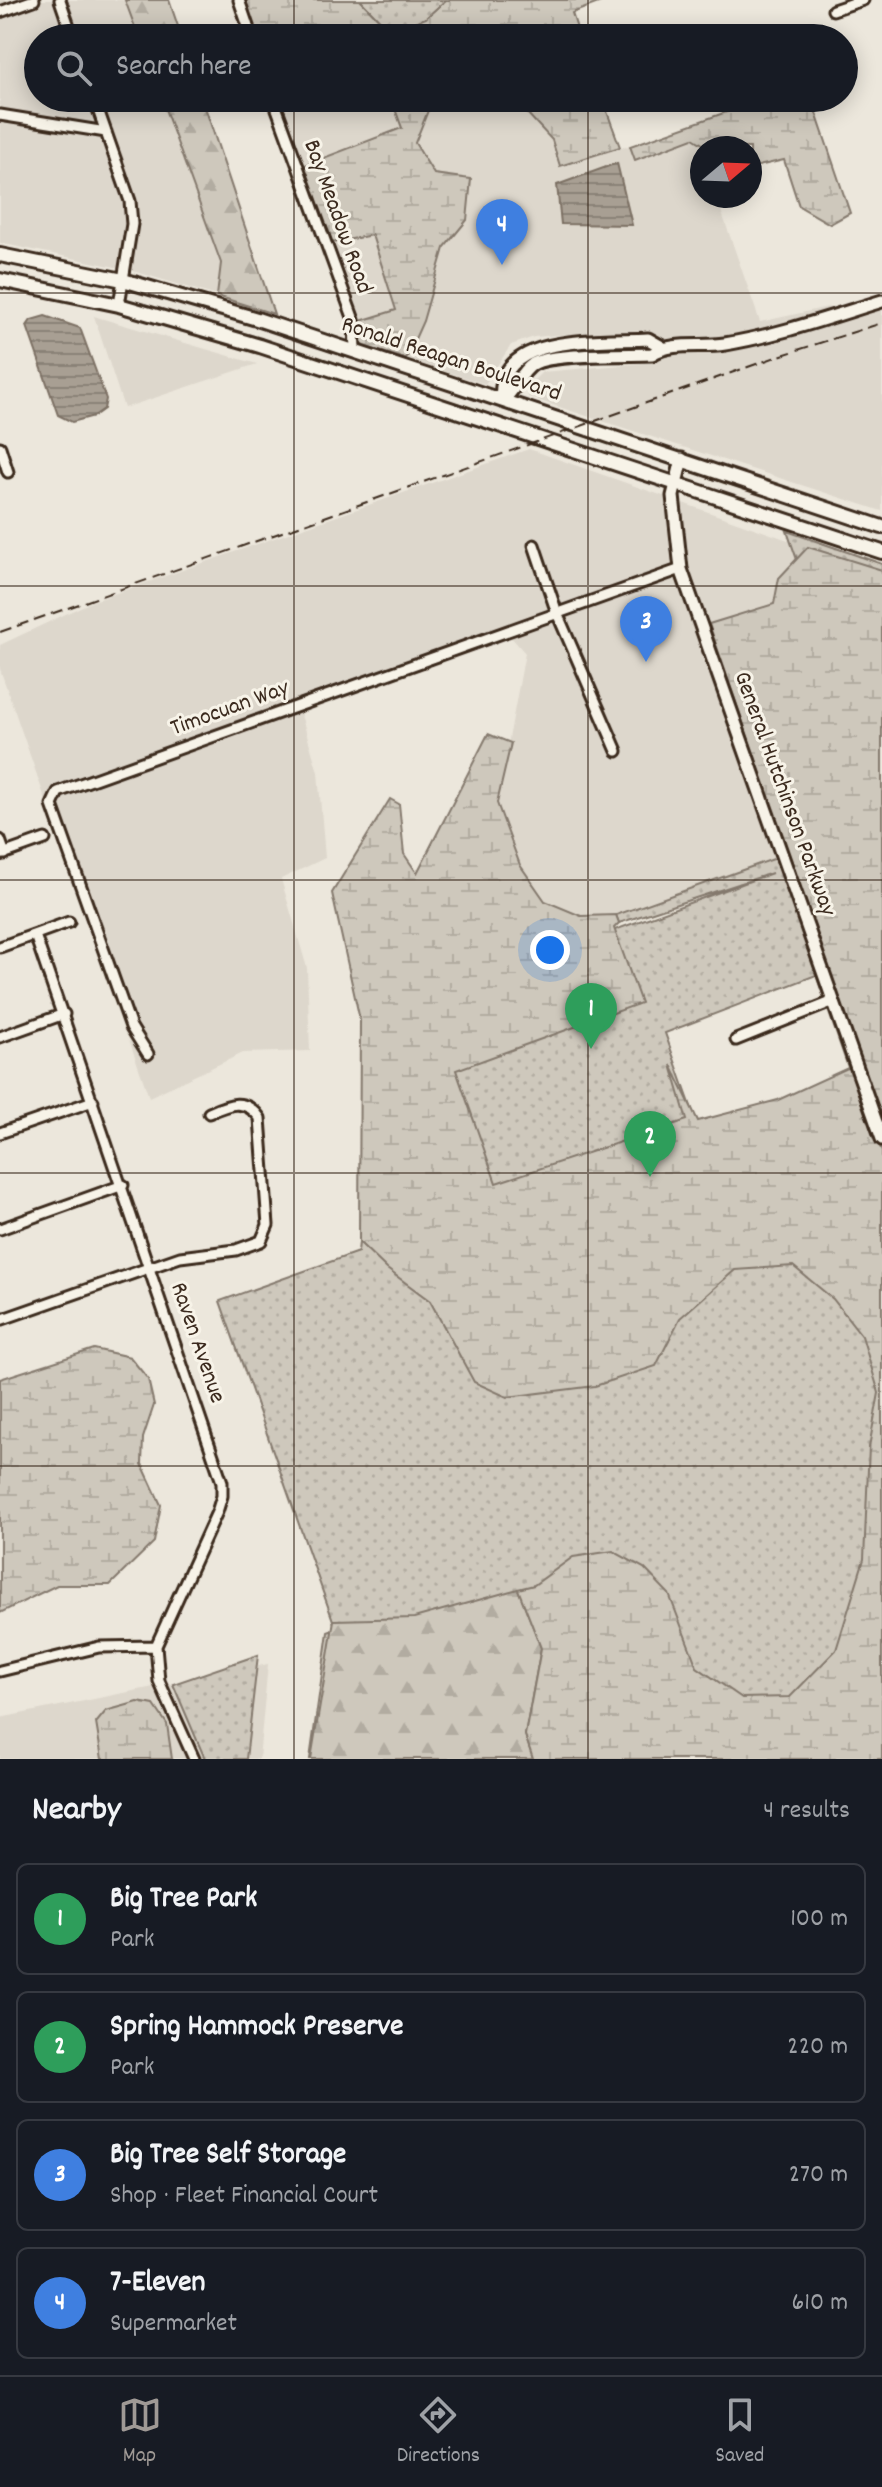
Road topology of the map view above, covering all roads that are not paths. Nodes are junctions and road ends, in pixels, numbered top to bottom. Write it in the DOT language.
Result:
graph roads {
  1 [pos="34,0"];
  2 [pos="60,0"];
  3 [pos="239,0"];
  4 [pos="863,0"];
  5 [pos="833,10"];
  6 [pos="0,12"];
  7 [pos="68,24"];
  8 [pos="247,24"];
  9 [pos="99,112"];
  10 [pos="278,112"];
  11 [pos="0,115"];
  12 [pos="106,132"];
  13 [pos="0,255"];
  14 [pos="0,280"];
  15 [pos="123,280"];
  16 [pos="882,301"];
  17 [pos="119,305"];
  18 [pos="355,351"];
  19 [pos="502,400"];
  20 [pos="495,422"];
  21 [pos="0,447"];
  22 [pos="682,459"];
  23 [pos="8,472"];
  24 [pos="677,483"];
  25 [pos="882,527"];
  26 [pos="534,545"];
  27 [pos="882,552"];
  28 [pos="681,569"];
  29 [pos="557,613"];
  30 [pos="617,751"];
  31 [pos="45,839"];
  32 [pos="0,840"];
  33 [pos="2,854"];
  34 [pos="69,922"];
  35 [pos="35,935"];
  36 [pos="0,947"];
  37 [pos="834,1001"];
  38 [pos="64,1014"];
  39 [pos="0,1037"];
  40 [pos="736,1040"];
  41 [pos="148,1054"];
  42 [pos="93,1101"];
  43 [pos="209,1113"];
  44 [pos="0,1133"];
  45 [pos="882,1139"];
  46 [pos="123,1185"];
  47 [pos="0,1229"];
  48 [pos="151,1266"];
  49 [pos="0,1320"];
  50 [pos="156,1646"];
  51 [pos="0,1671"];
  52 [pos="194,1759"];
  1 -- 6 [label="street"];
  2 -- 7 [label="street"];
  3 -- 8 [label="street"];
  4 -- 5 [label="street"];
  9 -- 12 [label="street"];
  10 -- 18 [label="street, Bay Meadow Road"];
  11 -- 12 [label="street"];
  12 -- 15 [label="street"];
  13 -- 15 [label="main road, Ronald Reagan Boulevard"];
  14 -- 17 [label="main road, Ronald Reagan Boulevard"];
  15 -- 17 [label="street"];
  15 -- 18 [label="main road, Ronald Reagan Boulevard"];
  16 -- 19 [label="street"];
  17 -- 20 [label="main road, Ronald Reagan Boulevard"];
  18 -- 19 [label="main road, Ronald Reagan Boulevard"];
  19 -- 20 [label="main road"];
  19 -- 22 [label="main road, Ronald Reagan Boulevard"];
  20 -- 24 [label="main road, Ronald Reagan Boulevard"];
  21 -- 23 [label="street"];
  22 -- 24 [label="street, General Hutchinson Parkway"];
  22 -- 25 [label="main road, Ronald Reagan Boulevard"];
  24 -- 27 [label="main road, Ronald Reagan Boulevard"];
  24 -- 28 [label="street, General Hutchinson Parkway"];
  26 -- 29 [label="street"];
  28 -- 29 [label="street, Timocuan Way"];
  28 -- 37 [label="street, General Hutchinson Parkway"];
  29 -- 30 [label="street"];
  29 -- 41 [label="street, Timocuan Way"];
  31 -- 33 [label="street"];
  32 -- 33 [label="street"];
  34 -- 35 [label="street"];
  35 -- 36 [label="street"];
  35 -- 38 [label="street, Raven Avenue"];
  37 -- 40 [label="street"];
  37 -- 45 [label="street, General Hutchinson Parkway"];
  38 -- 39 [label="street"];
  38 -- 42 [label="street, Raven Avenue"];
  42 -- 44 [label="street"];
  42 -- 46 [label="street, Raven Avenue"];
  43 -- 48 [label="street"];
  46 -- 47 [label="street"];
  46 -- 48 [label="street, Raven Avenue"];
  48 -- 49 [label="street"];
  48 -- 50 [label="street, Raven Avenue"];
  50 -- 51 [label="street"];
  50 -- 52 [label="street"];
}
